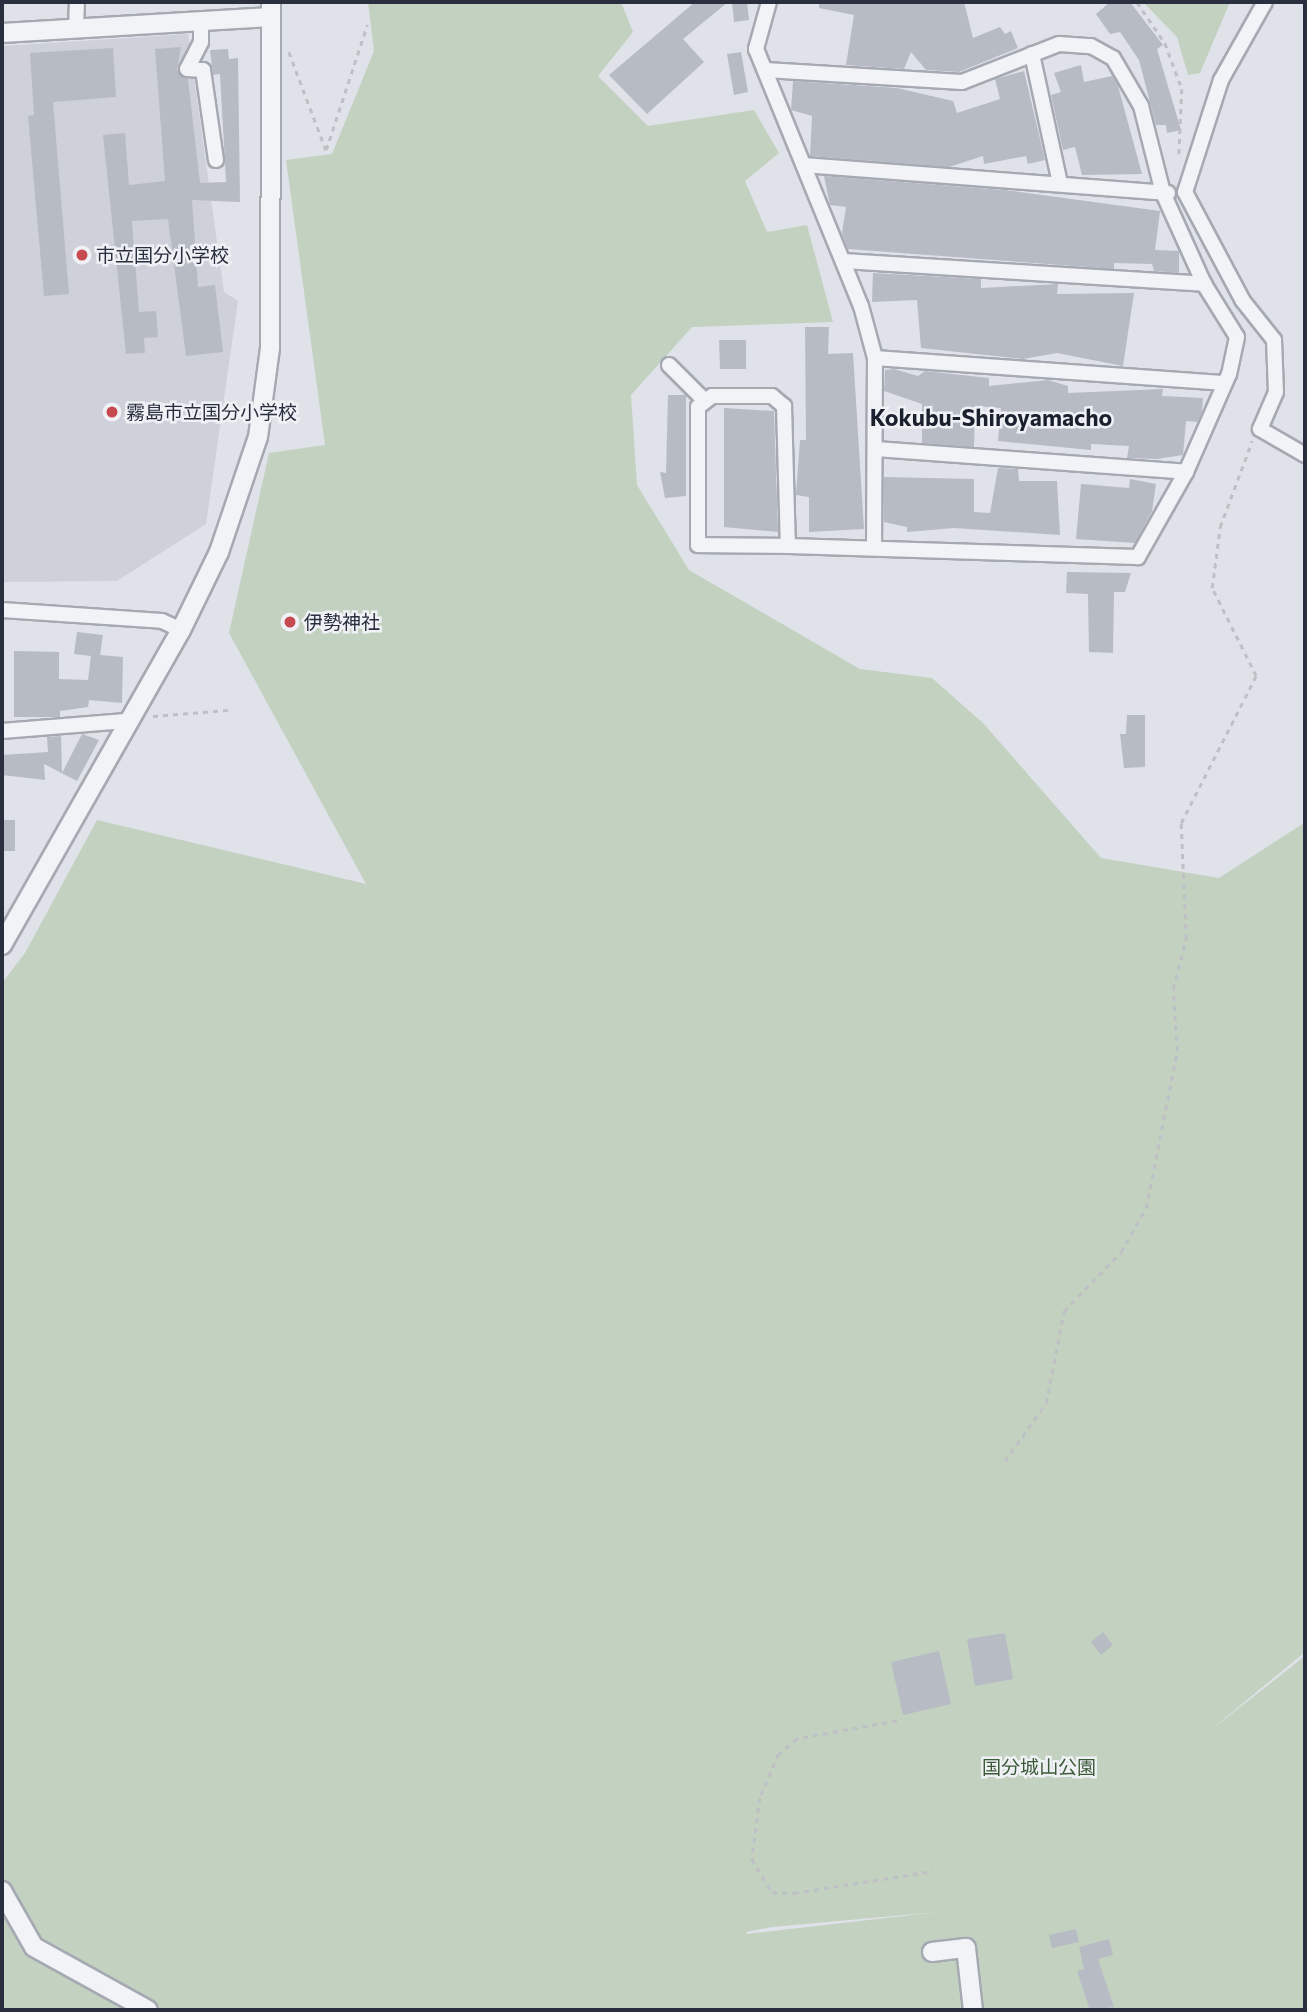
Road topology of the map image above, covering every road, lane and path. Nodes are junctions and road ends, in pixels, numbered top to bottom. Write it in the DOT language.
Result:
graph roads {
  1 [pos="77,2"];
  2 [pos="769,2"];
  3 [pos="1137,2"];
  4 [pos="1265,2"];
  5 [pos="271,9"];
  6 [pos="201,21"];
  7 [pos="367,25"];
  8 [pos="76,28"];
  9 [pos="2,33"];
  10 [pos="270,44"];
  11 [pos="1032,54"];
  12 [pos="766,70"];
  13 [pos="216,160"];
  14 [pos="804,164"];
  15 [pos="1188,170"];
  16 [pos="1060,183"];
  17 [pos="1185,192"];
  18 [pos="1163,193"];
  19 [pos="843,261"];
  20 [pos="1204,284"];
  21 [pos="875,358"];
  22 [pos="669,365"];
  23 [pos="1222,383"];
  24 [pos="705,401"];
  25 [pos="1260,429"];
  26 [pos="876,449"];
  27 [pos="1305,455"];
  28 [pos="1186,472"];
  29 [pos="874,544"];
  30 [pos="788,546"];
  31 [pos="2,610"];
  32 [pos="181,629"];
  33 [pos="228,710"];
  34 [pos="126,721"];
  35 [pos="2,731"];
  36 [pos="2,945"];
  37 [pos="1004,1461"];
  38 [pos="897,1721"];
  39 [pos="933,1871"];
  40 [pos="2,1891"];
  41 [pos="932,1952"];
  42 [pos="148,2010"];
  43 [pos="973,2010"];
  1 -- 8 [label="street"];
  2 -- 12 [label="street"];
  3 -- 15 [label="path"];
  4 -- 15 [label="street"];
  5 -- 6 [label="street"];
  5 -- 10 [label="street"];
  6 -- 8 [label="street"];
  6 -- 13 [label="street"];
  7 -- 10 [label="path"];
  8 -- 9 [label="street"];
  10 -- 32 [label="street"];
  11 -- 12 [label="street"];
  11 -- 16 [label="street"];
  11 -- 18 [label="street"];
  12 -- 14 [label="street"];
  14 -- 16 [label="street"];
  14 -- 19 [label="street"];
  15 -- 17 [label="street"];
  16 -- 18 [label="street"];
  17 -- 18 [label="street"];
  17 -- 25 [label="street"];
  18 -- 20 [label="street"];
  19 -- 20 [label="street"];
  19 -- 21 [label="street"];
  20 -- 23 [label="street"];
  21 -- 23 [label="street"];
  21 -- 26 [label="street"];
  22 -- 24 [label="street"];
  23 -- 28 [label="street"];
  24 -- 30 [label="street"];
  24 -- 30 [label="street"];
  25 -- 27 [label="street"];
  25 -- 37 [label="path"];
  26 -- 28 [label="street"];
  26 -- 29 [label="street"];
  28 -- 29 [label="street"];
  29 -- 30 [label="street"];
  31 -- 32 [label="street"];
  32 -- 34 [label="street"];
  33 -- 34 [label="path"];
  34 -- 35 [label="street"];
  34 -- 36 [label="street"];
  38 -- 39 [label="path"];
  40 -- 42 [label="street"];
  41 -- 43 [label="street"];
}
